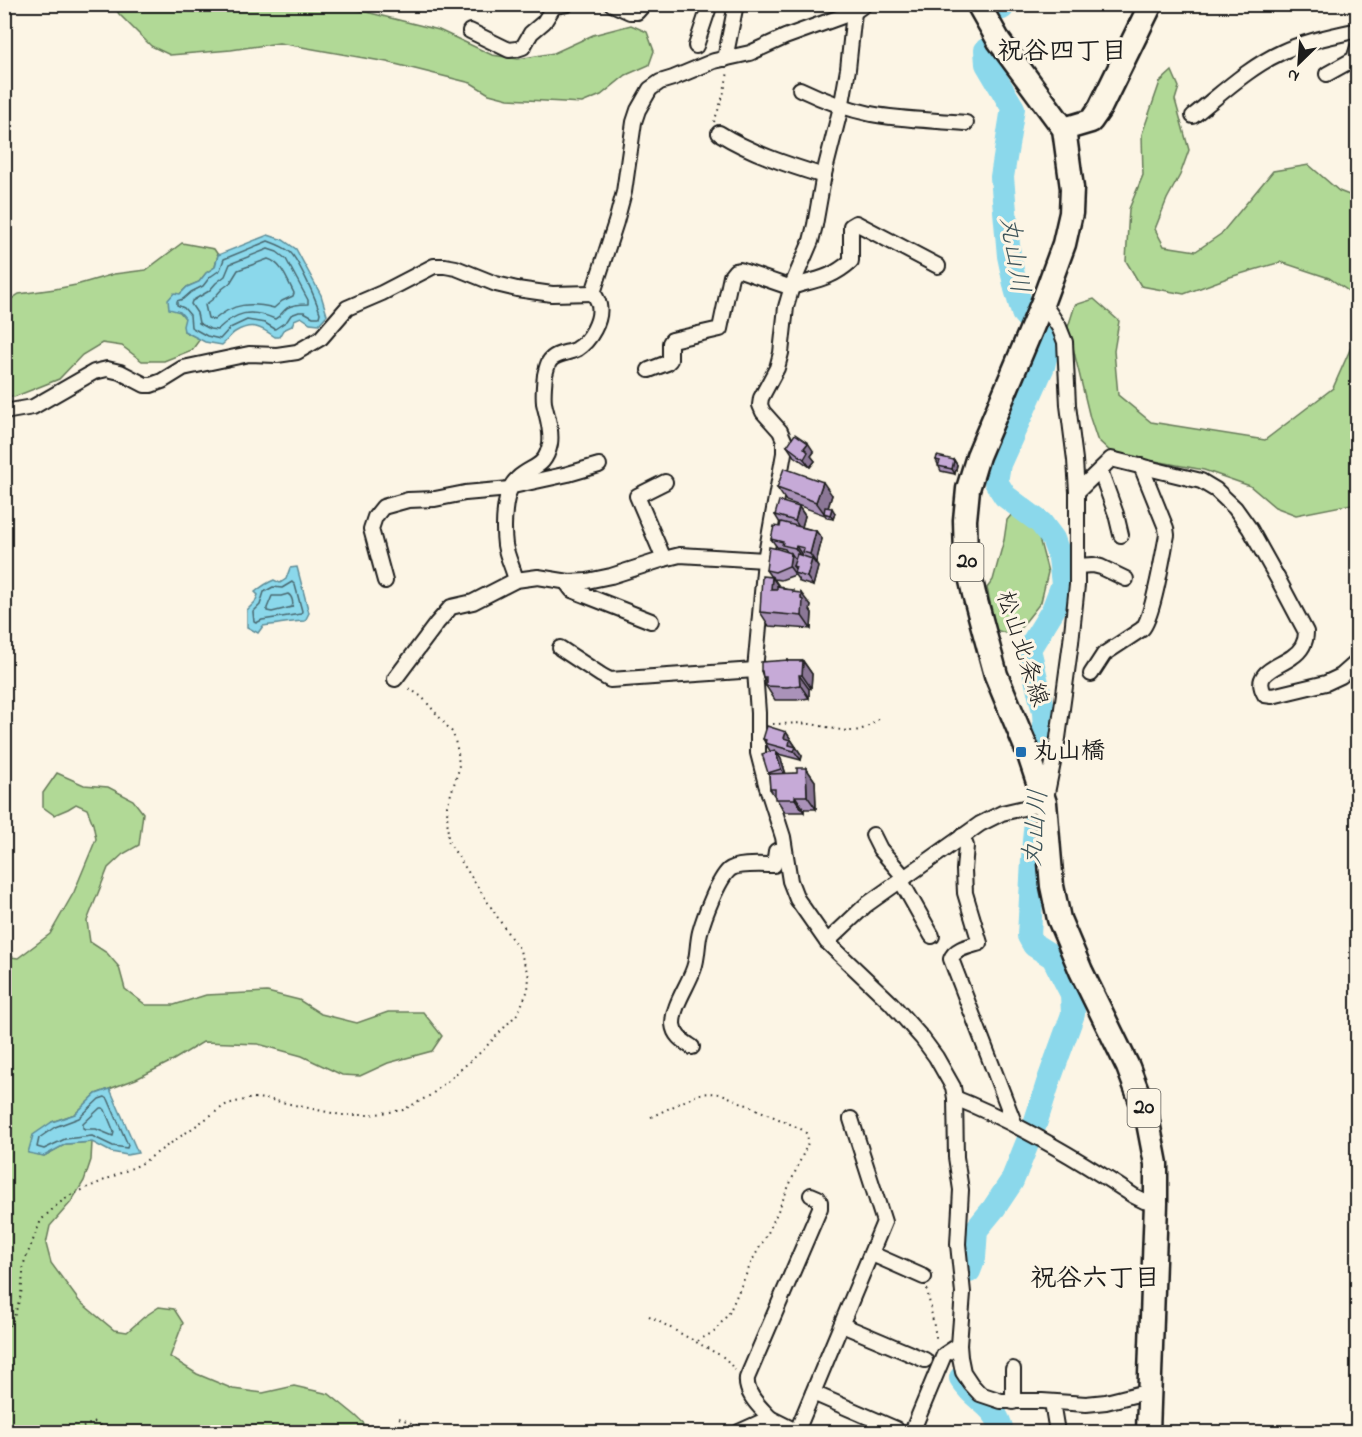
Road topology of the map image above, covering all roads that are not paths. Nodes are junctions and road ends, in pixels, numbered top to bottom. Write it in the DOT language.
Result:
graph roads {
  1 [pos="567,4"];
  2 [pos="612,4"];
  3 [pos="644,4"];
  4 [pos="710,4"];
  5 [pos="736,4"];
  6 [pos="978,4"];
  7 [pos="1151,4"];
  8 [pos="860,8"];
  9 [pos="1358,30"];
  10 [pos="470,31"];
  11 [pos="696,46"];
  12 [pos="1358,47"];
  13 [pos="727,58"];
  14 [pos="1327,74"];
  15 [pos="800,89"];
  16 [pos="841,106"];
  17 [pos="1193,116"];
  18 [pos="966,123"];
  19 [pos="1064,129"];
  20 [pos="719,133"];
  21 [pos="824,176"];
  22 [pos="938,266"];
  23 [pos="793,286"];
  24 [pos="593,293"];
  25 [pos="1042,303"];
  26 [pos="649,370"];
  27 [pos="4,412"];
  28 [pos="599,465"];
  29 [pos="1141,466"];
  30 [pos="1100,470"];
  31 [pos="665,482"];
  32 [pos="510,488"];
  33 [pos="1077,492"];
  34 [pos="1121,535"];
  35 [pos="664,559"];
  36 [pos="765,560"];
  37 [pos="1077,567"];
  38 [pos="1126,579"];
  39 [pos="516,580"];
  40 [pos="385,581"];
  41 [pos="566,582"];
  42 [pos="651,621"];
  43 [pos="560,648"];
  44 [pos="1358,661"];
  45 [pos="755,670"];
  46 [pos="1091,674"];
  47 [pos="395,679"];
  48 [pos="1045,803"];
  49 [pos="873,836"];
  50 [pos="962,836"];
  51 [pos="784,850"];
  52 [pos="903,880"];
  53 [pos="932,936"];
  54 [pos="827,942"];
  55 [pos="692,1047"];
  56 [pos="955,1098"];
  57 [pos="851,1119"];
  58 [pos="1015,1125"];
  59 [pos="811,1195"];
  60 [pos="1156,1203"];
  61 [pos="872,1254"];
  62 [pos="924,1277"];
  63 [pos="842,1325"];
  64 [pos="959,1345"];
  65 [pos="925,1360"];
  66 [pos="1013,1369"];
  67 [pos="1150,1391"];
  68 [pos="813,1393"];
  69 [pos="1013,1402"];
  70 [pos="1052,1402"];
  71 [pos="770,1418"];
  72 [pos="896,1429"];
  73 [pos="739,1432"];
  74 [pos="798,1432"];
  75 [pos="912,1432"];
  76 [pos="1057,1432"];
  77 [pos="1148,1432"];
  1 -- 10 [label="street"];
  2 -- 3 [label="street"];
  4 -- 11 [label="street"];
  5 -- 13 [label="street"];
  6 -- 19 [label="main road, 松山北条線 / 20"];
  7 -- 19 [label="main road"];
  8 -- 13 [label="street"];
  8 -- 16 [label="street"];
  9 -- 17 [label="street"];
  12 -- 14 [label="street"];
  13 -- 24 [label="street"];
  15 -- 16 [label="street"];
  16 -- 18 [label="street"];
  16 -- 21 [label="street"];
  19 -- 25 [label="main road, 松山北条線 / 20"];
  20 -- 21 [label="street"];
  21 -- 23 [label="street"];
  22 -- 23 [label="street"];
  23 -- 26 [label="street"];
  23 -- 36 [label="street"];
  24 -- 27 [label="street"];
  24 -- 32 [label="street"];
  25 -- 33 [label="street"];
  25 -- 48 [label="main road, 松山北条線 / 20"];
  28 -- 32 [label="street"];
  29 -- 30 [label="street"];
  29 -- 44 [label="street"];
  29 -- 46 [label="street"];
  30 -- 33 [label="street"];
  30 -- 34 [label="street"];
  31 -- 35 [label="street"];
  32 -- 39 [label="street"];
  32 -- 40 [label="street"];
  33 -- 37 [label="street"];
  35 -- 36 [label="street"];
  35 -- 41 [label="street"];
  36 -- 45 [label="street"];
  37 -- 38 [label="street"];
  37 -- 48 [label="street"];
  39 -- 41 [label="street"];
  39 -- 47 [label="street"];
  41 -- 42 [label="street"];
  43 -- 45 [label="street"];
  45 -- 51 [label="street"];
  48 -- 50 [label="street"];
  48 -- 60 [label="main road, 松山北条線 / 20"];
  49 -- 52 [label="street"];
  50 -- 52 [label="street"];
  50 -- 58 [label="street"];
  51 -- 54 [label="street"];
  51 -- 55 [label="street"];
  52 -- 53 [label="street"];
  52 -- 54 [label="street"];
  54 -- 56 [label="street"];
  56 -- 58 [label="street"];
  56 -- 64 [label="street"];
  57 -- 61 [label="street"];
  58 -- 60 [label="street"];
  59 -- 71 [label="street"];
  60 -- 67 [label="main road, 松山北条線 / 20"];
  61 -- 62 [label="street"];
  61 -- 63 [label="street"];
  63 -- 65 [label="street"];
  63 -- 68 [label="street"];
  64 -- 69 [label="street"];
  64 -- 75 [label="street"];
  66 -- 69 [label="street"];
  67 -- 70 [label="street"];
  67 -- 77 [label="main road, 松山北条線 / 20"];
  68 -- 72 [label="street"];
  68 -- 74 [label="street"];
  69 -- 70 [label="street"];
  70 -- 76 [label="street"];
  71 -- 73 [label="street"];
  71 -- 74 [label="street"];
}
